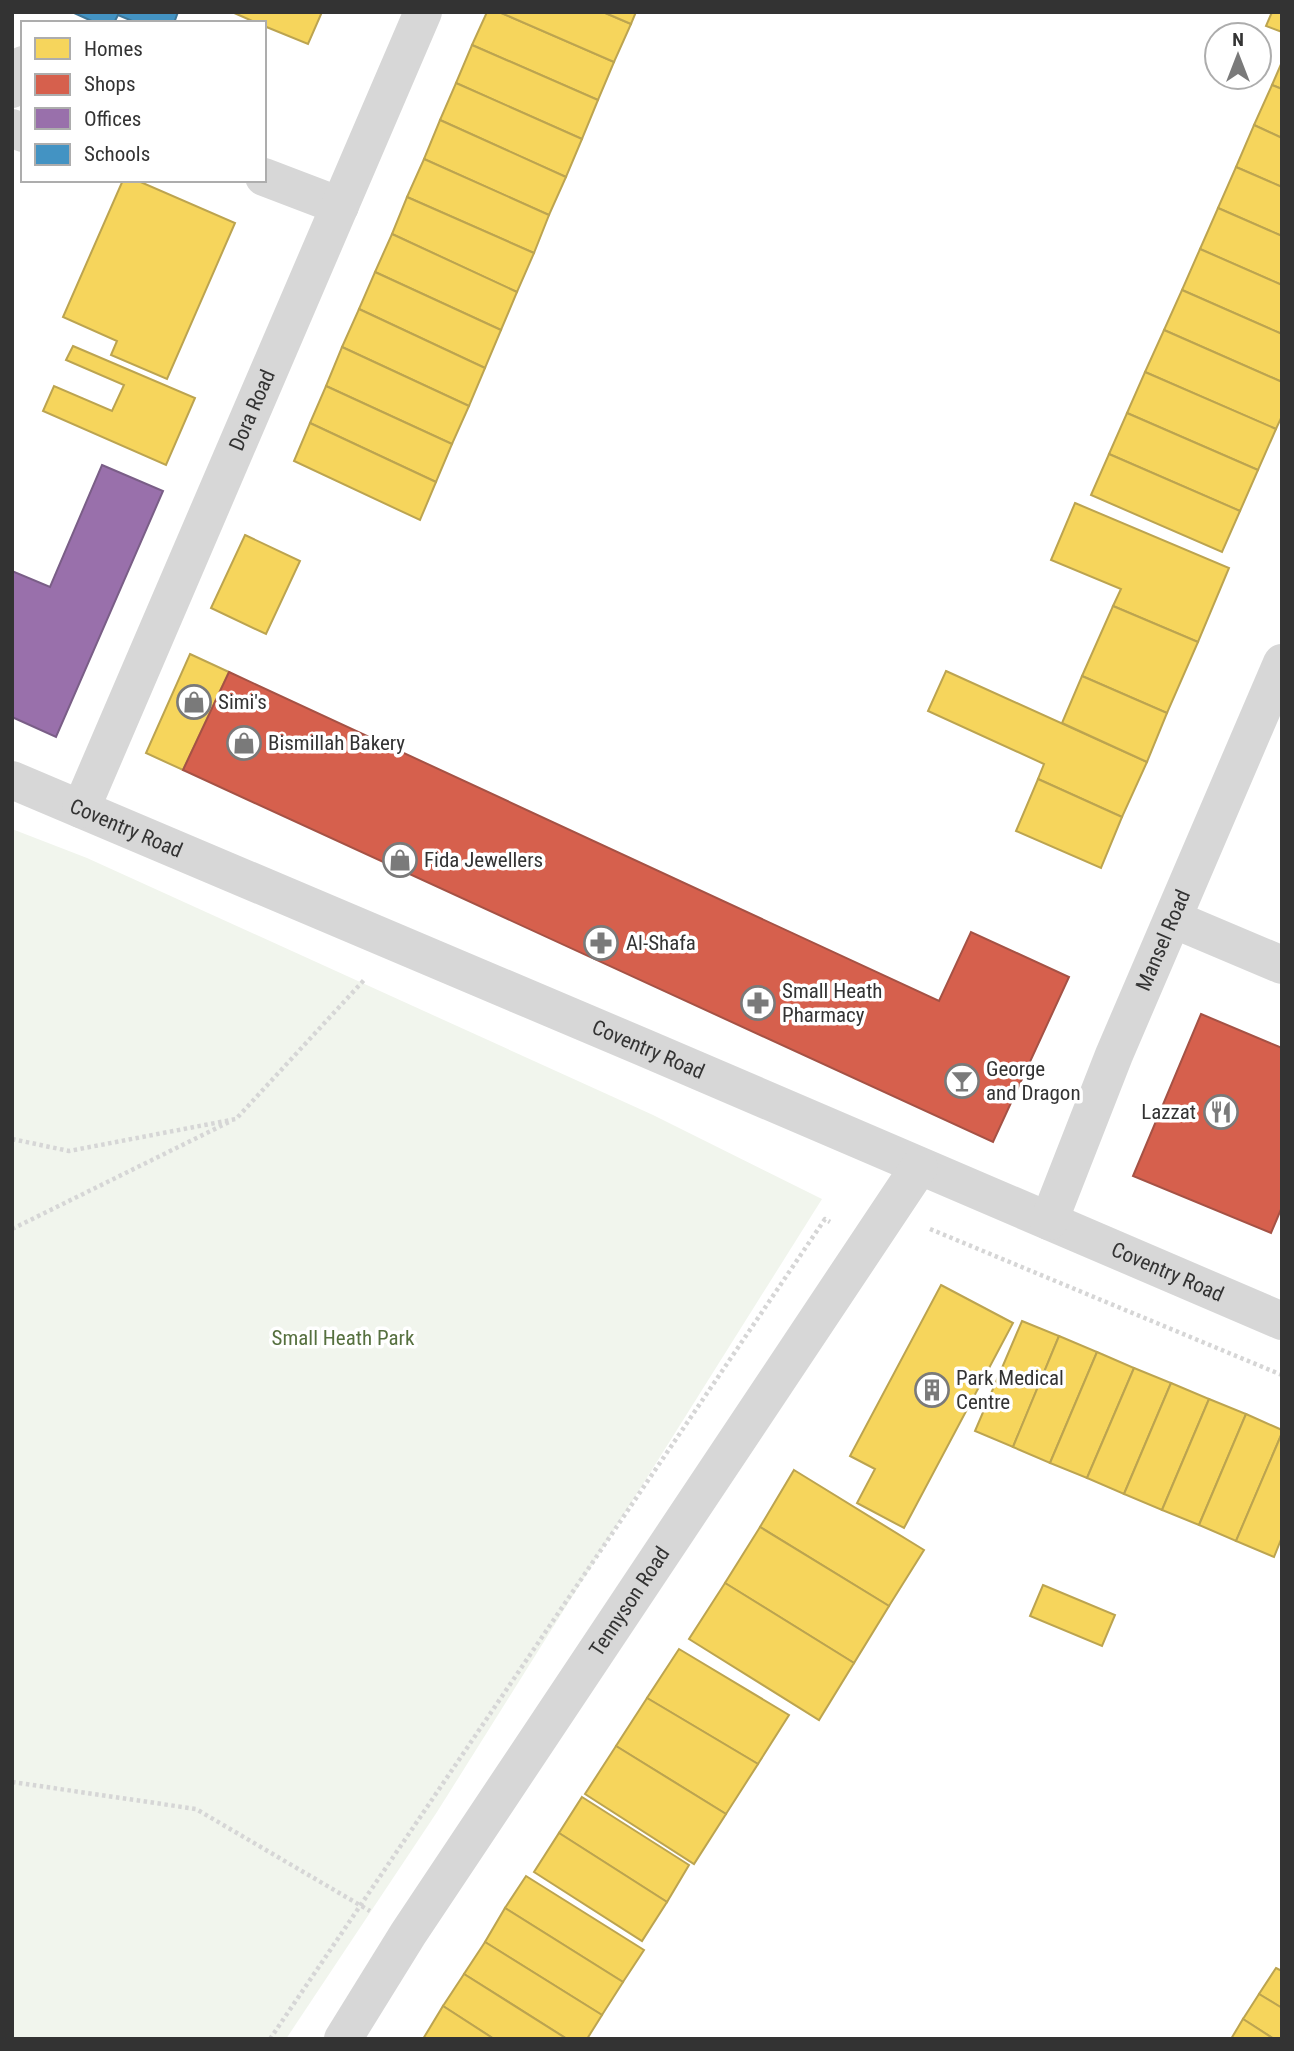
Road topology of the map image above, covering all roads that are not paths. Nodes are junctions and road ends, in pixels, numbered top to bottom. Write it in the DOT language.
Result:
graph roads {
  1 [pos="423,12"];
  2 [pos="21,69"];
  3 [pos="12,89"];
  4 [pos="266,178"];
  5 [pos="340,206"];
  6 [pos="1282,663"];
  7 [pos="12,780"];
  8 [pos="81,809"];
  9 [pos="1173,919"];
  10 [pos="1282,965"];
  11 [pos="919,1167"];
  12 [pos="1049,1221"];
  13 [pos="1282,1321"];
  14 [pos="343,2039"];
  1 -- 5 [label="street, Dora Road"];
  2 -- 3 [label="street"];
  4 -- 5 [label="street"];
  5 -- 8 [label="street, Dora Road"];
  6 -- 9 [label="street, Mansel Road"];
  7 -- 8 [label="street, Coventry Road"];
  8 -- 11 [label="street, Coventry Road"];
  9 -- 10 [label="street"];
  9 -- 12 [label="street, Mansel Road"];
  11 -- 12 [label="street, Coventry Road"];
  11 -- 14 [label="street, Tennyson Road"];
  12 -- 13 [label="street, Coventry Road"];
}
